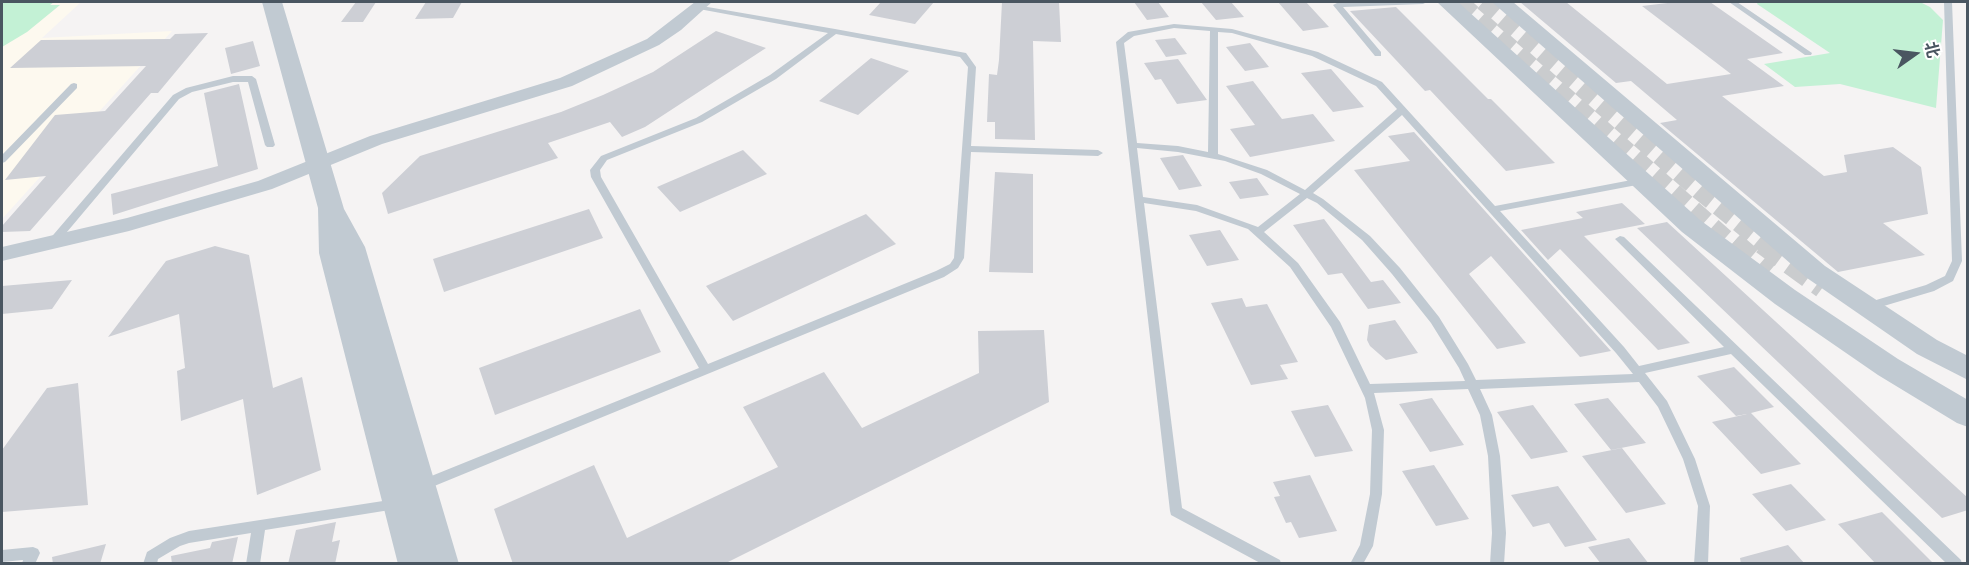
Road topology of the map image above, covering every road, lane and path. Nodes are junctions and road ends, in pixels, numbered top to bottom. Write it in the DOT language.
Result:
graph roads {
  1 [pos="272,2"];
  2 [pos="1423,2"];
  3 [pos="1447,2"];
  4 [pos="1502,2"];
  5 [pos="1733,2"];
  6 [pos="1948,2"];
  7 [pos="702,4"];
  8 [pos="1214,28"];
  9 [pos="835,31"];
  10 [pos="1808,53"];
  11 [pos="1378,54"];
  12 [pos="74,86"];
  13 [pos="1403,109"];
  14 [pos="270,145"];
  15 [pos="1132,145"];
  16 [pos="966,149"];
  17 [pos="1098,153"];
  18 [pos="1213,156"];
  19 [pos="2,160"];
  20 [pos="318,163"];
  21 [pos="1642,181"];
  22 [pos="1307,194"];
  23 [pos="1139,199"];
  24 [pos="1492,209"];
  25 [pos="1258,232"];
  26 [pos="1620,239"];
  27 [pos="52,243"];
  28 [pos="2,254"];
  29 [pos="1867,308"];
  30 [pos="1733,349"];
  31 [pos="705,369"];
  32 [pos="1968,369"];
  33 [pos="1640,374"];
  34 [pos="1472,385"];
  35 [pos="1367,389"];
  36 [pos="1968,415"];
  37 [pos="410,495"];
  38 [pos="260,526"];
  39 [pos="2,556"];
  40 [pos="28,564"];
  41 [pos="150,564"];
  42 [pos="253,564"];
  43 [pos="415,564"];
  44 [pos="442,564"];
  45 [pos="1275,564"];
  46 [pos="1356,564"];
  47 [pos="1497,564"];
  48 [pos="1701,564"];
  49 [pos="1956,564"];
  1 -- 20 [label="street"];
  2 -- 11 [label="lane"];
  3 -- 21 [label="street"];
  4 -- 29 [label="street"];
  5 -- 10 [label="lane"];
  6 -- 29 [label="lane"];
  7 -- 9 [label="lane"];
  7 -- 20 [label="street"];
  8 -- 13 [label="lane"];
  8 -- 15 [label="lane"];
  8 -- 18 [label="lane"];
  9 -- 16 [label="lane"];
  9 -- 31 [label="lane"];
  12 -- 19 [label="lane"];
  13 -- 22 [label="lane"];
  13 -- 24 [label="lane"];
  14 -- 27 [label="lane"];
  15 -- 18 [label="lane"];
  15 -- 23 [label="lane"];
  16 -- 17 [label="lane"];
  16 -- 31 [label="lane"];
  18 -- 22 [label="lane"];
  20 -- 27 [label="street"];
  20 -- 37 [label="street"];
  21 -- 24 [label="lane"];
  21 -- 36 [label="street"];
  22 -- 25 [label="lane"];
  22 -- 34 [label="lane"];
  23 -- 25 [label="lane"];
  23 -- 45 [label="lane"];
  24 -- 33 [label="lane"];
  25 -- 35 [label="lane"];
  26 -- 30 [label="lane"];
  27 -- 28 [label="street"];
  29 -- 32 [label="street"];
  30 -- 33 [label="lane"];
  30 -- 49 [label="lane"];
  31 -- 37 [label="lane"];
  33 -- 34 [label="lane"];
  33 -- 48 [label="lane"];
  34 -- 35 [label="lane"];
  34 -- 47 [label="lane"];
  35 -- 46 [label="lane"];
  37 -- 38 [label="lane"];
  37 -- 43 [label="street"];
  37 -- 44 [label="street"];
  38 -- 41 [label="lane"];
  38 -- 42 [label="lane"];
  39 -- 40 [label="lane"];
}
